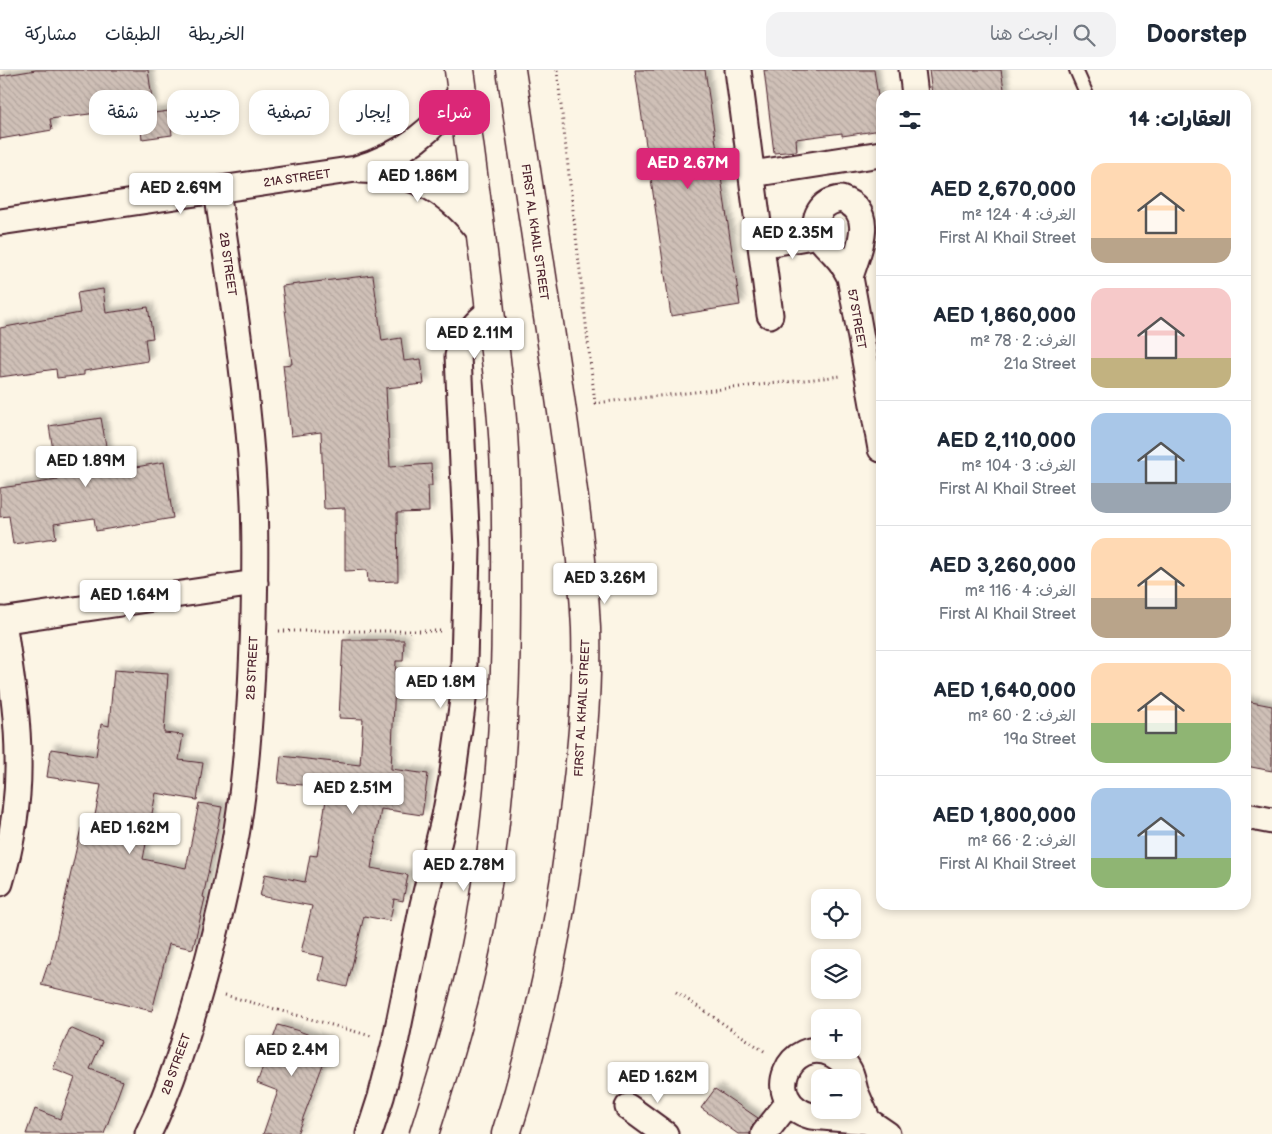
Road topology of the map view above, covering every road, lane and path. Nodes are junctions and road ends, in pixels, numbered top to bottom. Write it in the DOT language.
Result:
graph roads {
  1 [pos="511,70"];
  2 [pos="557,70"];
  3 [pos="738,70"];
  4 [pos="912,70"];
  5 [pos="1076,70"];
  6 [pos="461,81"];
  7 [pos="914,90"];
  8 [pos="1085,90"];
  9 [pos="876,155"];
  10 [pos="356,170"];
  11 [pos="752,174"];
  12 [pos="217,190"];
  13 [pos="0,222"];
  14 [pos="872,227"];
  15 [pos="818,235"];
  16 [pos="482,236"];
  17 [pos="761,245"];
  18 [pos="850,277"];
  19 [pos="490,312"];
  20 [pos="770,315"];
  21 [pos="866,373"];
  22 [pos="876,424"];
  23 [pos="255,583"];
  24 [pos="1,621"];
  25 [pos="253,631"];
  26 [pos="466,631"];
  27 [pos="1251,817"];
  28 [pos="1272,821"];
  29 [pos="0,883"];
  30 [pos="200,988"];
  31 [pos="676,992"];
  32 [pos="395,1043"];
  33 [pos="788,1067"];
  34 [pos="848,1069"];
  35 [pos="861,1099"];
  36 [pos="789,1102"];
  37 [pos="628,1107"];
  38 [pos="811,1116"];
  39 [pos="829,1119"];
  40 [pos="840,1119"];
  41 [pos="878,1128"];
  42 [pos="148,1134"];
  43 [pos="369,1134"];
  44 [pos="424,1134"];
  45 [pos="506,1134"];
  46 [pos="665,1134"];
  47 [pos="764,1134"];
  48 [pos="809,1134"];
  1 -- 45 [label="main road, FIRST AL KHAIL STREET"];
  2 -- 21 [label="path"];
  3 -- 11 [label="street"];
  4 -- 7 [label="street"];
  5 -- 8 [label="lane"];
  6 -- 10 [label="street, 21A STREET"];
  6 -- 16 [label="main road"];
  9 -- 11 [label="street"];
  10 -- 12 [label="street, 21A STREET"];
  10 -- 16 [label="street, 21A STREET"];
  11 -- 17 [label="street"];
  12 -- 13 [label="street, 21A STREET"];
  12 -- 23 [label="street, 2B STREET"];
  14 -- 15 [label="street"];
  14 -- 18 [label="street"];
  15 -- 17 [label="street"];
  15 -- 18 [label="street"];
  16 -- 19 [label="main road"];
  17 -- 20 [label="street"];
  18 -- 21 [label="street, 57 STREET"];
  19 -- 26 [label="street"];
  19 -- 44 [label="main road"];
  21 -- 22 [label="street, 57 STREET"];
  23 -- 24 [label="street"];
  23 -- 25 [label="street, 2B STREET"];
  24 -- 29 [label="street"];
  25 -- 26 [label="path"];
  25 -- 30 [label="street, 2B STREET"];
  26 -- 32 [label="street"];
  27 -- 28 [label="street"];
  30 -- 32 [label="path"];
  30 -- 42 [label="street, 2B STREET"];
  31 -- 33 [label="path"];
  32 -- 43 [label="street"];
  33 -- 34 [label="street"];
  33 -- 36 [label="street"];
  35 -- 41 [label="street"];
  36 -- 38 [label="street"];
  36 -- 47 [label="street"];
  37 -- 46 [label="street"];
  39 -- 48 [label="street"];
  40 -- 41 [label="street"];
}
